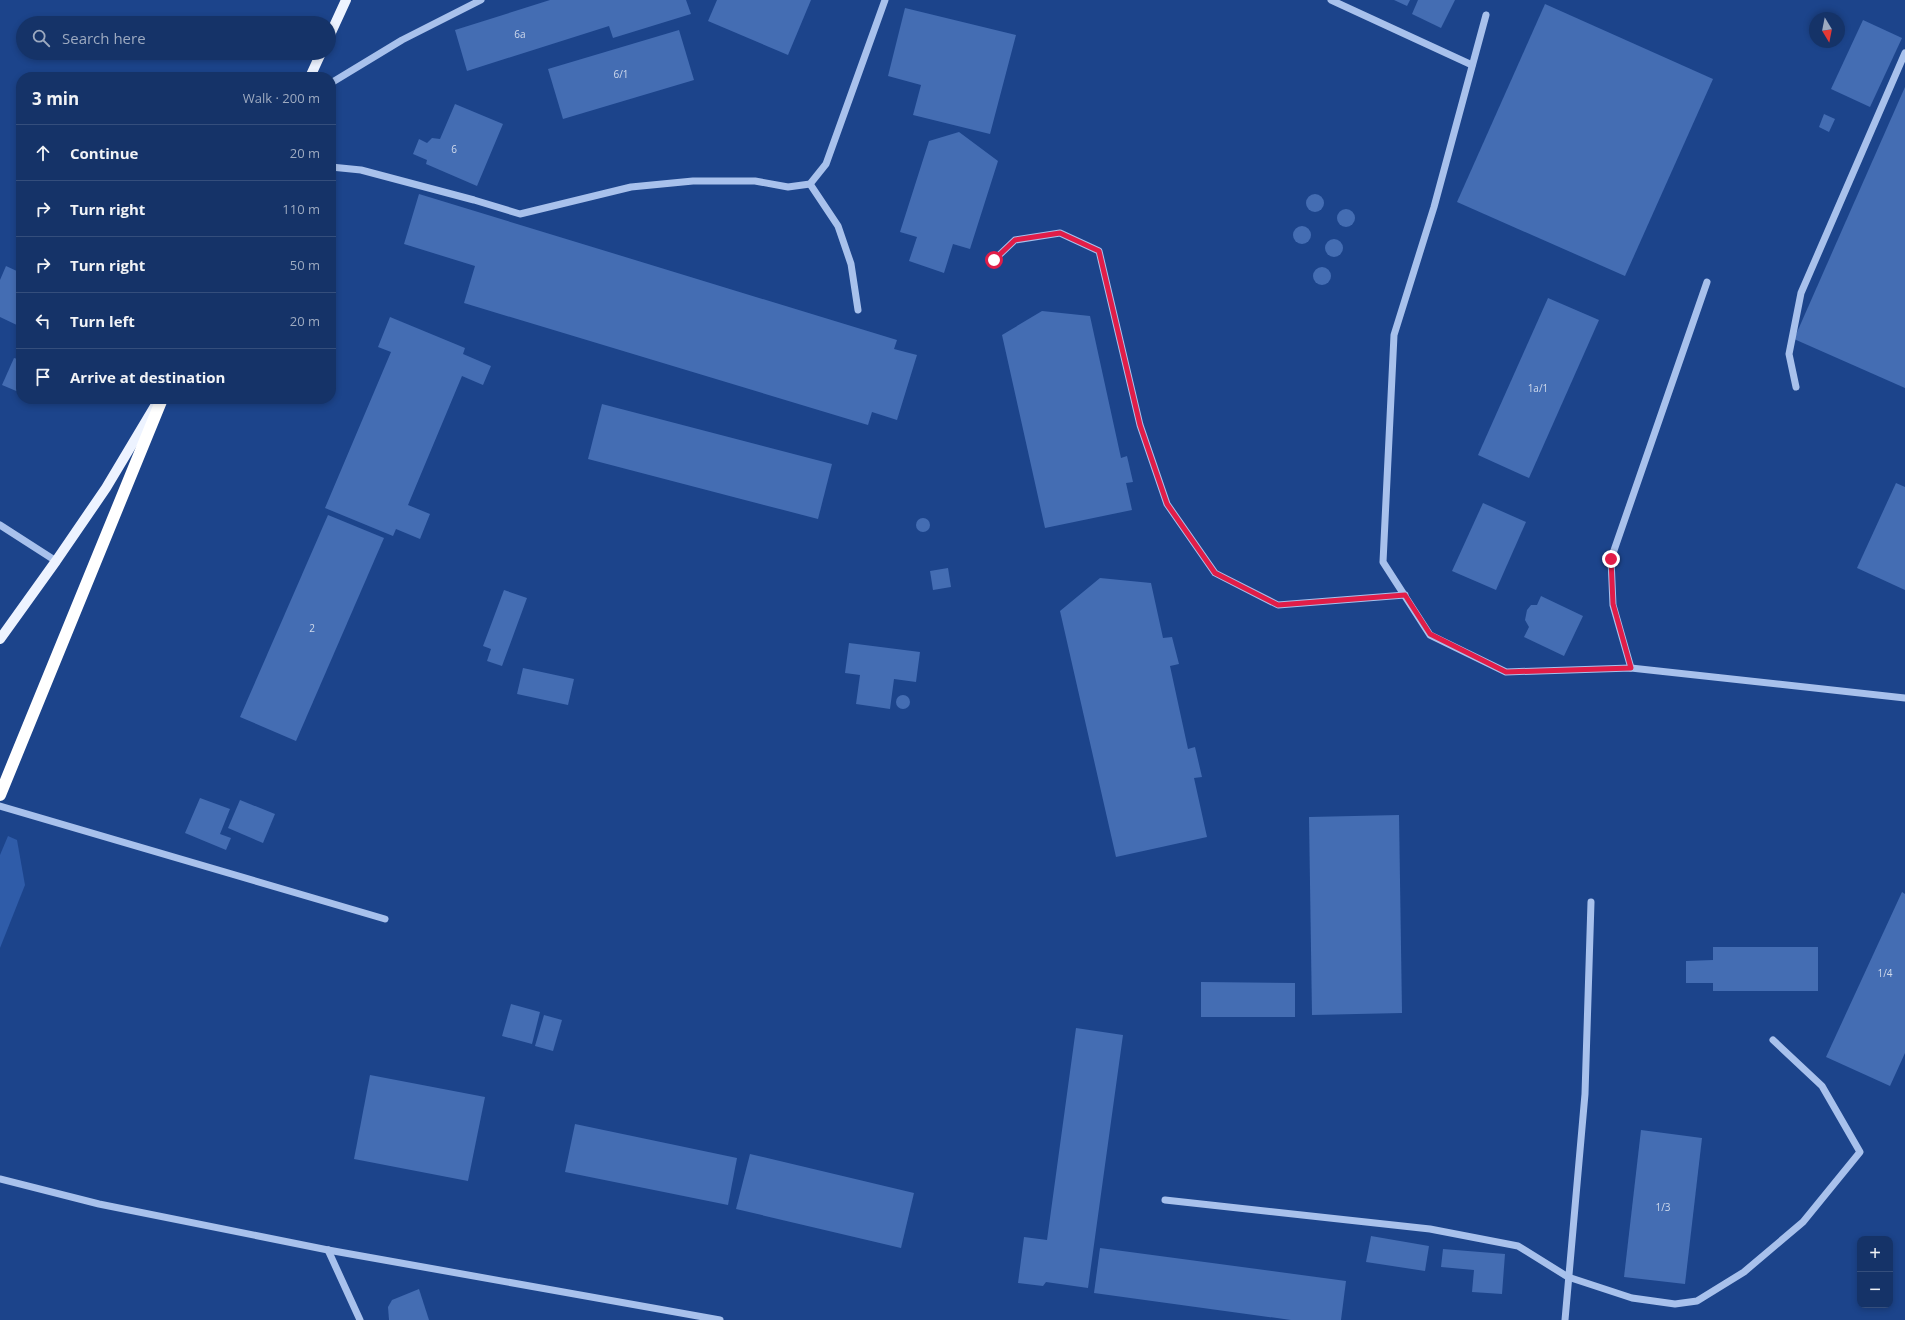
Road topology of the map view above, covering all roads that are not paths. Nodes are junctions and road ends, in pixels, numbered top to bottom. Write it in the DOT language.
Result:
graph roads {
  1 [pos="346,0"];
  2 [pos="481,0"];
  3 [pos="885,0"];
  4 [pos="1331,0"];
  5 [pos="1486,15"];
  6 [pos="336,22"];
  7 [pos="1905,53"];
  8 [pos="318,60"];
  9 [pos="1472,65"];
  10 [pos="312,72"];
  11 [pos="336,80"];
  12 [pos="336,168"];
  13 [pos="810,184"];
  14 [pos="994,260"];
  15 [pos="1707,282"];
  16 [pos="858,310"];
  17 [pos="1796,388"];
  18 [pos="156,404"];
  19 [pos="160,404"];
  20 [pos="0,524"];
  21 [pos="56,562"];
  22 [pos="1405,595"];
  23 [pos="0,639"];
  24 [pos="1631,668"];
  25 [pos="1905,698"];
  26 [pos="0,795"];
  27 [pos="0,806"];
  28 [pos="1591,902"];
  29 [pos="385,919"];
  30 [pos="1773,1040"];
  31 [pos="0,1179"];
  32 [pos="1165,1200"];
  33 [pos="328,1250"];
  34 [pos="1568,1277"];
  35 [pos="360,1320"];
  36 [pos="720,1320"];
  37 [pos="1565,1320"];
  1 -- 6 [label="main road"];
  2 -- 11 [label="street"];
  3 -- 13 [label="street"];
  4 -- 9 [label="street"];
  5 -- 9 [label="street"];
  7 -- 17 [label="street"];
  8 -- 10 [label="main road"];
  9 -- 22 [label="street"];
  12 -- 13 [label="street"];
  13 -- 16 [label="street"];
  14 -- 22 [label="street"];
  15 -- 24 [label="street"];
  18 -- 21 [label="main road"];
  19 -- 26 [label="highway"];
  20 -- 21 [label="street"];
  21 -- 23 [label="main road"];
  22 -- 24 [label="street"];
  24 -- 25 [label="street"];
  27 -- 29 [label="street"];
  28 -- 34 [label="street"];
  30 -- 34 [label="street"];
  31 -- 33 [label="street"];
  32 -- 34 [label="street"];
  33 -- 35 [label="street"];
  33 -- 36 [label="street"];
  34 -- 37 [label="street"];
}
